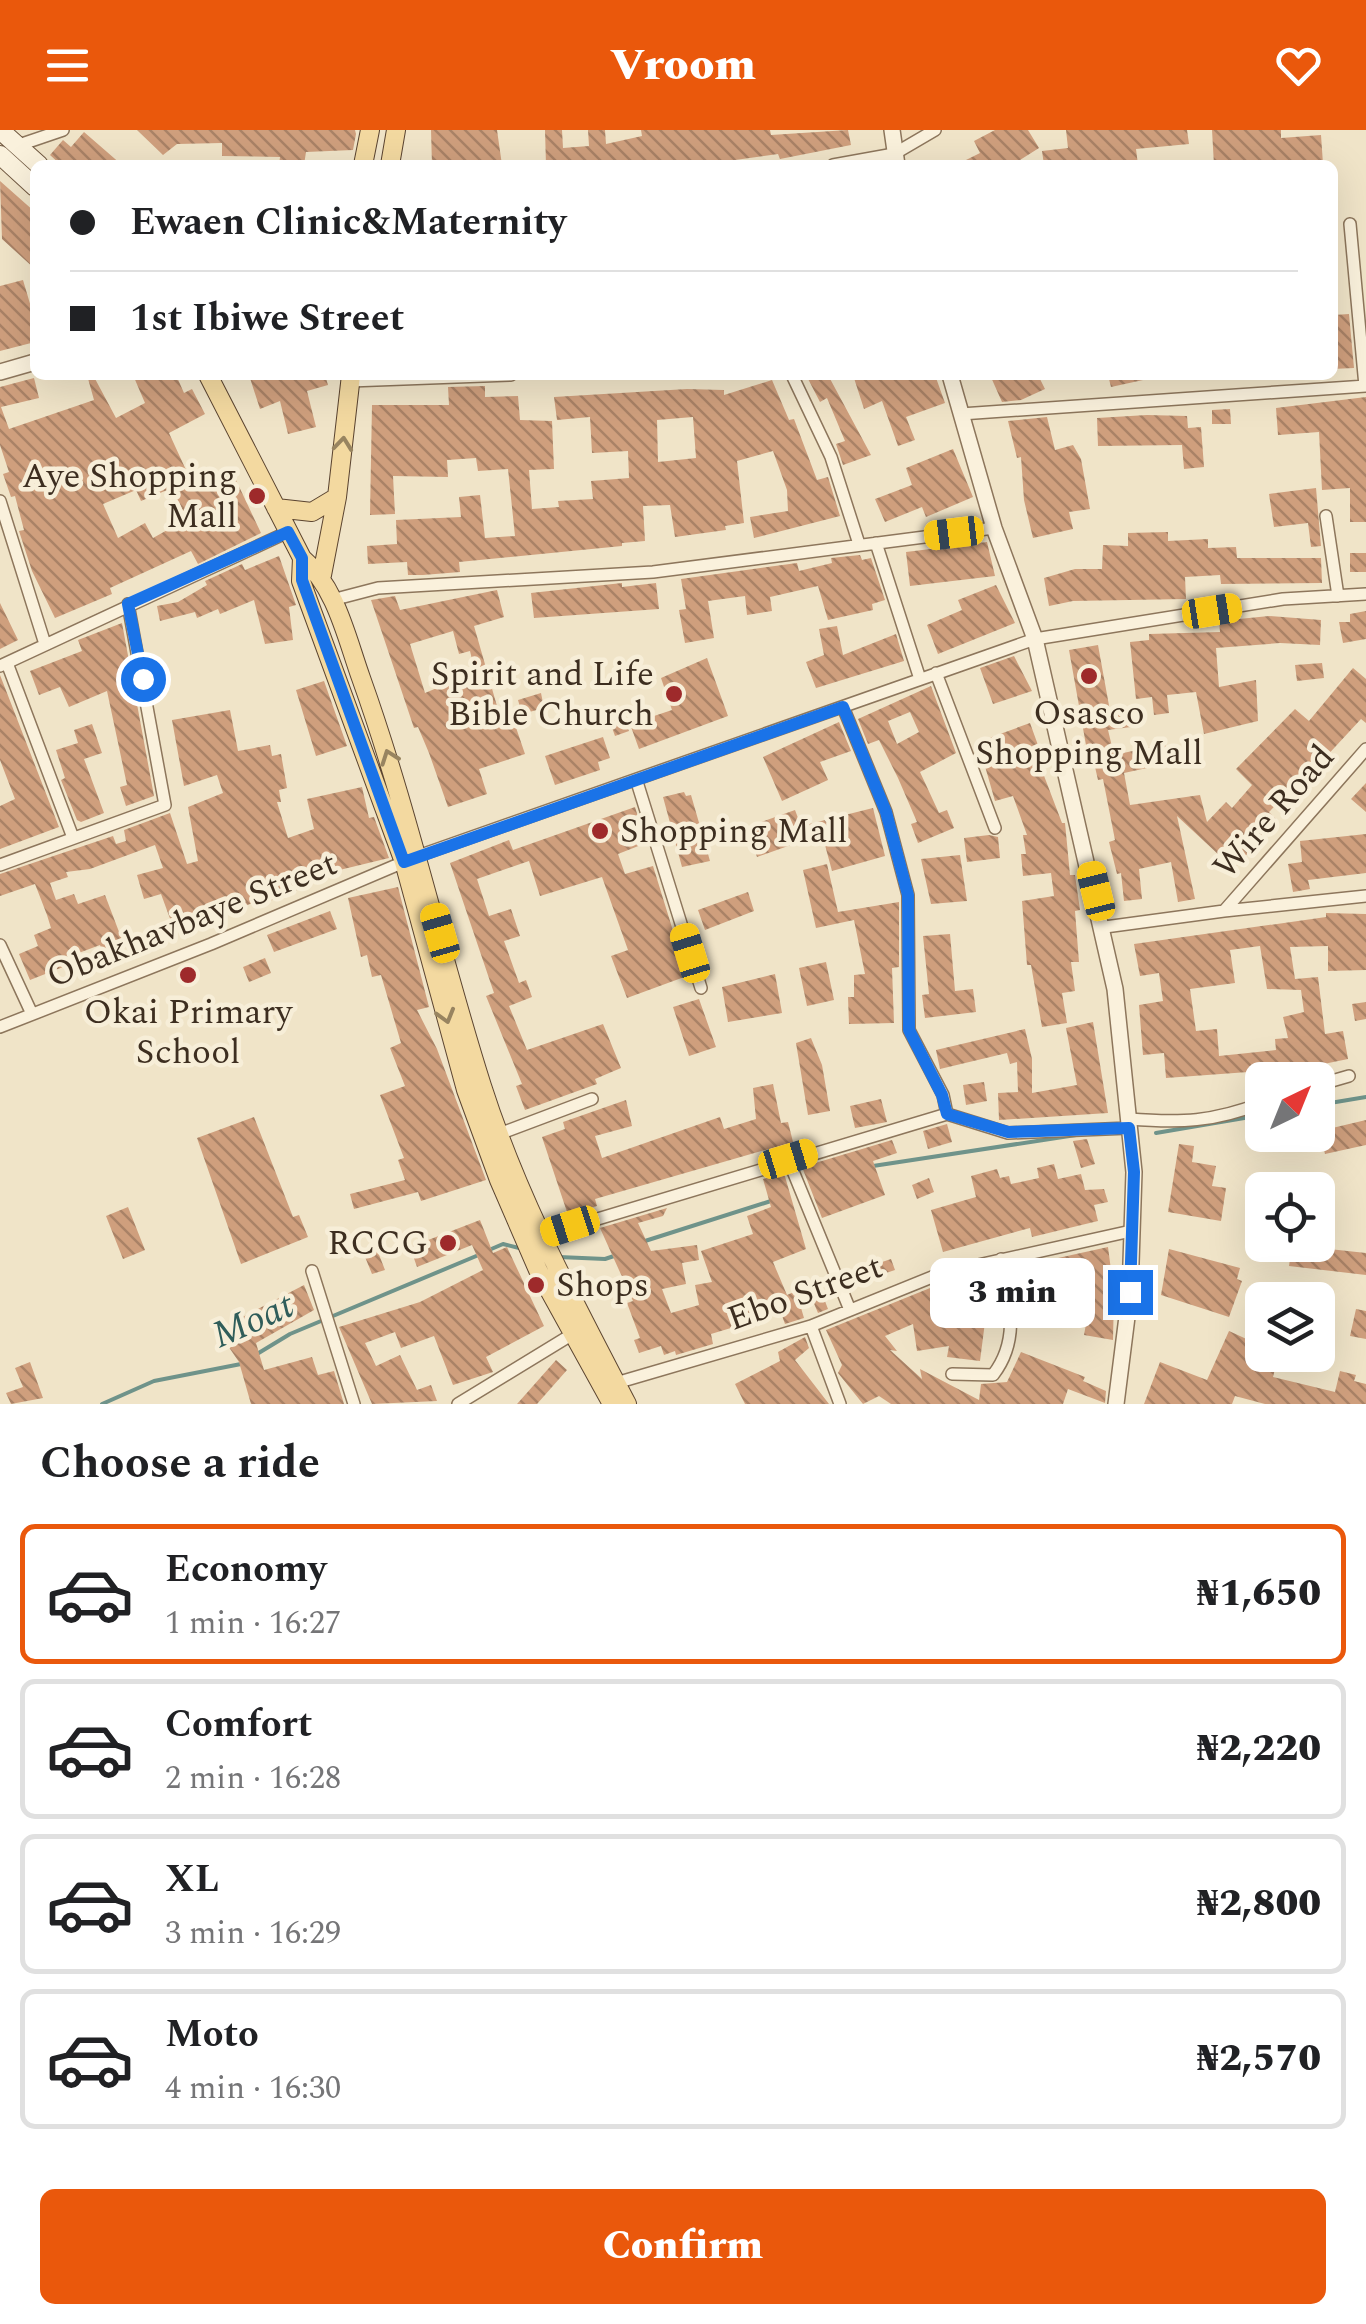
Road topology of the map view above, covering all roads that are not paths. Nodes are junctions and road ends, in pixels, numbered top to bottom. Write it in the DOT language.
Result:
graph roads {
  1 [pos="0,130"];
  2 [pos="63,130"];
  3 [pos="370,130"];
  4 [pos="396,130"];
  5 [pos="892,130"];
  6 [pos="935,130"];
  7 [pos="19,146"];
  8 [pos="0,154"];
  9 [pos="34,160"];
  10 [pos="365,160"];
  11 [pos="391,160"];
  12 [pos="896,160"];
  13 [pos="30,182"];
  14 [pos="1350,224"];
  15 [pos="30,363"];
  16 [pos="0,372"];
  17 [pos="211,380"];
  18 [pos="351,380"];
  19 [pos="794,380"];
  20 [pos="951,380"];
  21 [pos="1365,386"];
  22 [pos="960,414"];
  23 [pos="338,498"];
  24 [pos="0,500"];
  25 [pos="276,508"];
  26 [pos="1326,516"];
  27 [pos="994,528"];
  28 [pos="288,532"];
  29 [pos="876,543"];
  30 [pos="859,544"];
  31 [pos="302,558"];
  32 [pos="322,575"];
  33 [pos="1366,594"];
  34 [pos="1338,596"];
  35 [pos="332,600"];
  36 [pos="128,604"];
  37 [pos="1035,639"];
  38 [pos="45,644"];
  39 [pos="3,665"];
  40 [pos="936,673"];
  41 [pos="920,679"];
  42 [pos="843,707"];
  43 [pos="1366,749"];
  44 [pos="637,782"];
  45 [pos="995,828"];
  46 [pos="72,835"];
  47 [pos="411,859"];
  48 [pos="0,865"];
  49 [pos="1366,896"];
  50 [pos="1224,911"];
  51 [pos="1105,927"];
  52 [pos="0,945"];
  53 [pos="700,988"];
  54 [pos="32,1014"];
  55 [pos="0,1027"];
  56 [pos="1349,1076"];
  57 [pos="1335,1081"];
  58 [pos="592,1099"];
  59 [pos="1245,1110"];
  60 [pos="947,1114"];
  61 [pos="1129,1124"];
  62 [pos="499,1134"];
  63 [pos="788,1159"];
  64 [pos="1130,1231"];
  65 [pos="541,1236"];
  66 [pos="1001,1259"];
  67 [pos="312,1271"];
  68 [pos="850,1310"];
  69 [pos="811,1326"];
  70 [pos="572,1334"];
  71 [pos="952,1374"];
  72 [pos="616,1384"];
  73 [pos="354,1404"];
  74 [pos="458,1404"];
  75 [pos="612,1404"];
  76 [pos="627,1404"];
  77 [pos="840,1404"];
  78 [pos="1116,1404"];
  1 -- 7 [label="main road"];
  2 -- 7 [label="street"];
  3 -- 10 [label="main road"];
  4 -- 11 [label="main road"];
  5 -- 12 [label="street"];
  6 -- 12 [label="street"];
  7 -- 9 [label="main road"];
  8 -- 13 [label="main road"];
  14 -- 21 [label="street"];
  15 -- 16 [label="street"];
  17 -- 25 [label="main road"];
  23 -- 18 [label="main road, one-way"];
  19 -- 30 [label="street"];
  20 -- 22 [label="street"];
  21 -- 22 [label="street"];
  22 -- 27 [label="street"];
  23 -- 25 [label="main road"];
  23 -- 32 [label="main road"];
  24 -- 38 [label="street"];
  25 -- 28 [label="main road"];
  26 -- 34 [label="street"];
  27 -- 29 [label="street"];
  27 -- 37 [label="street"];
  28 -- 31 [label="main road"];
  28 -- 36 [label="street"];
  29 -- 30 [label="street"];
  29 -- 41 [label="street"];
  30 -- 35 [label="street"];
  31 -- 32 [label="main road"];
  31 -- 47 [label="main road"];
  32 -- 35 [label="main road"];
  33 -- 34 [label="street, Obakhavbaye Street"];
  34 -- 37 [label="street, Obakhavbaye Street"];
  47 -- 35 [label="main road, one-way"];
  36 -- 38 [label="street"];
  36 -- 46 [label="street"];
  37 -- 40 [label="street, Obakhavbaye Street"];
  37 -- 51 [label="street"];
  38 -- 39 [label="street"];
  39 -- 46 [label="street"];
  40 -- 41 [label="street, Obakhavbaye Street"];
  40 -- 45 [label="street"];
  41 -- 42 [label="street, Obakhavbaye Street"];
  42 -- 44 [label="street, Obakhavbaye Street"];
  42 -- 60 [label="street"];
  43 -- 50 [label="street, Wire Road"];
  44 -- 47 [label="street, Obakhavbaye Street"];
  44 -- 53 [label="street"];
  46 -- 48 [label="street"];
  47 -- 54 [label="street, Obakhavbaye Street"];
  47 -- 62 [label="main road"];
  47 -- 70 [label="main road, one-way"];
  49 -- 50 [label="street"];
  50 -- 51 [label="street, Wire Road"];
  51 -- 61 [label="street"];
  52 -- 54 [label="street"];
  54 -- 55 [label="street, Obakhavbaye Street"];
  56 -- 57 [label="street"];
  58 -- 62 [label="street"];
  59 -- 61 [label="street"];
  60 -- 61 [label="street"];
  60 -- 63 [label="street"];
  61 -- 64 [label="street"];
  62 -- 65 [label="main road"];
  63 -- 65 [label="street"];
  63 -- 68 [label="street"];
  64 -- 66 [label="street, Ebo Street"];
  64 -- 78 [label="street"];
  65 -- 72 [label="main road"];
  66 -- 68 [label="street, Ebo Street"];
  66 -- 71 [label="street"];
  67 -- 73 [label="street"];
  68 -- 69 [label="street, Ebo Street"];
  69 -- 72 [label="street, Ebo Street"];
  69 -- 77 [label="street"];
  70 -- 74 [label="street"];
  70 -- 75 [label="main road"];
  72 -- 76 [label="main road"];
}
